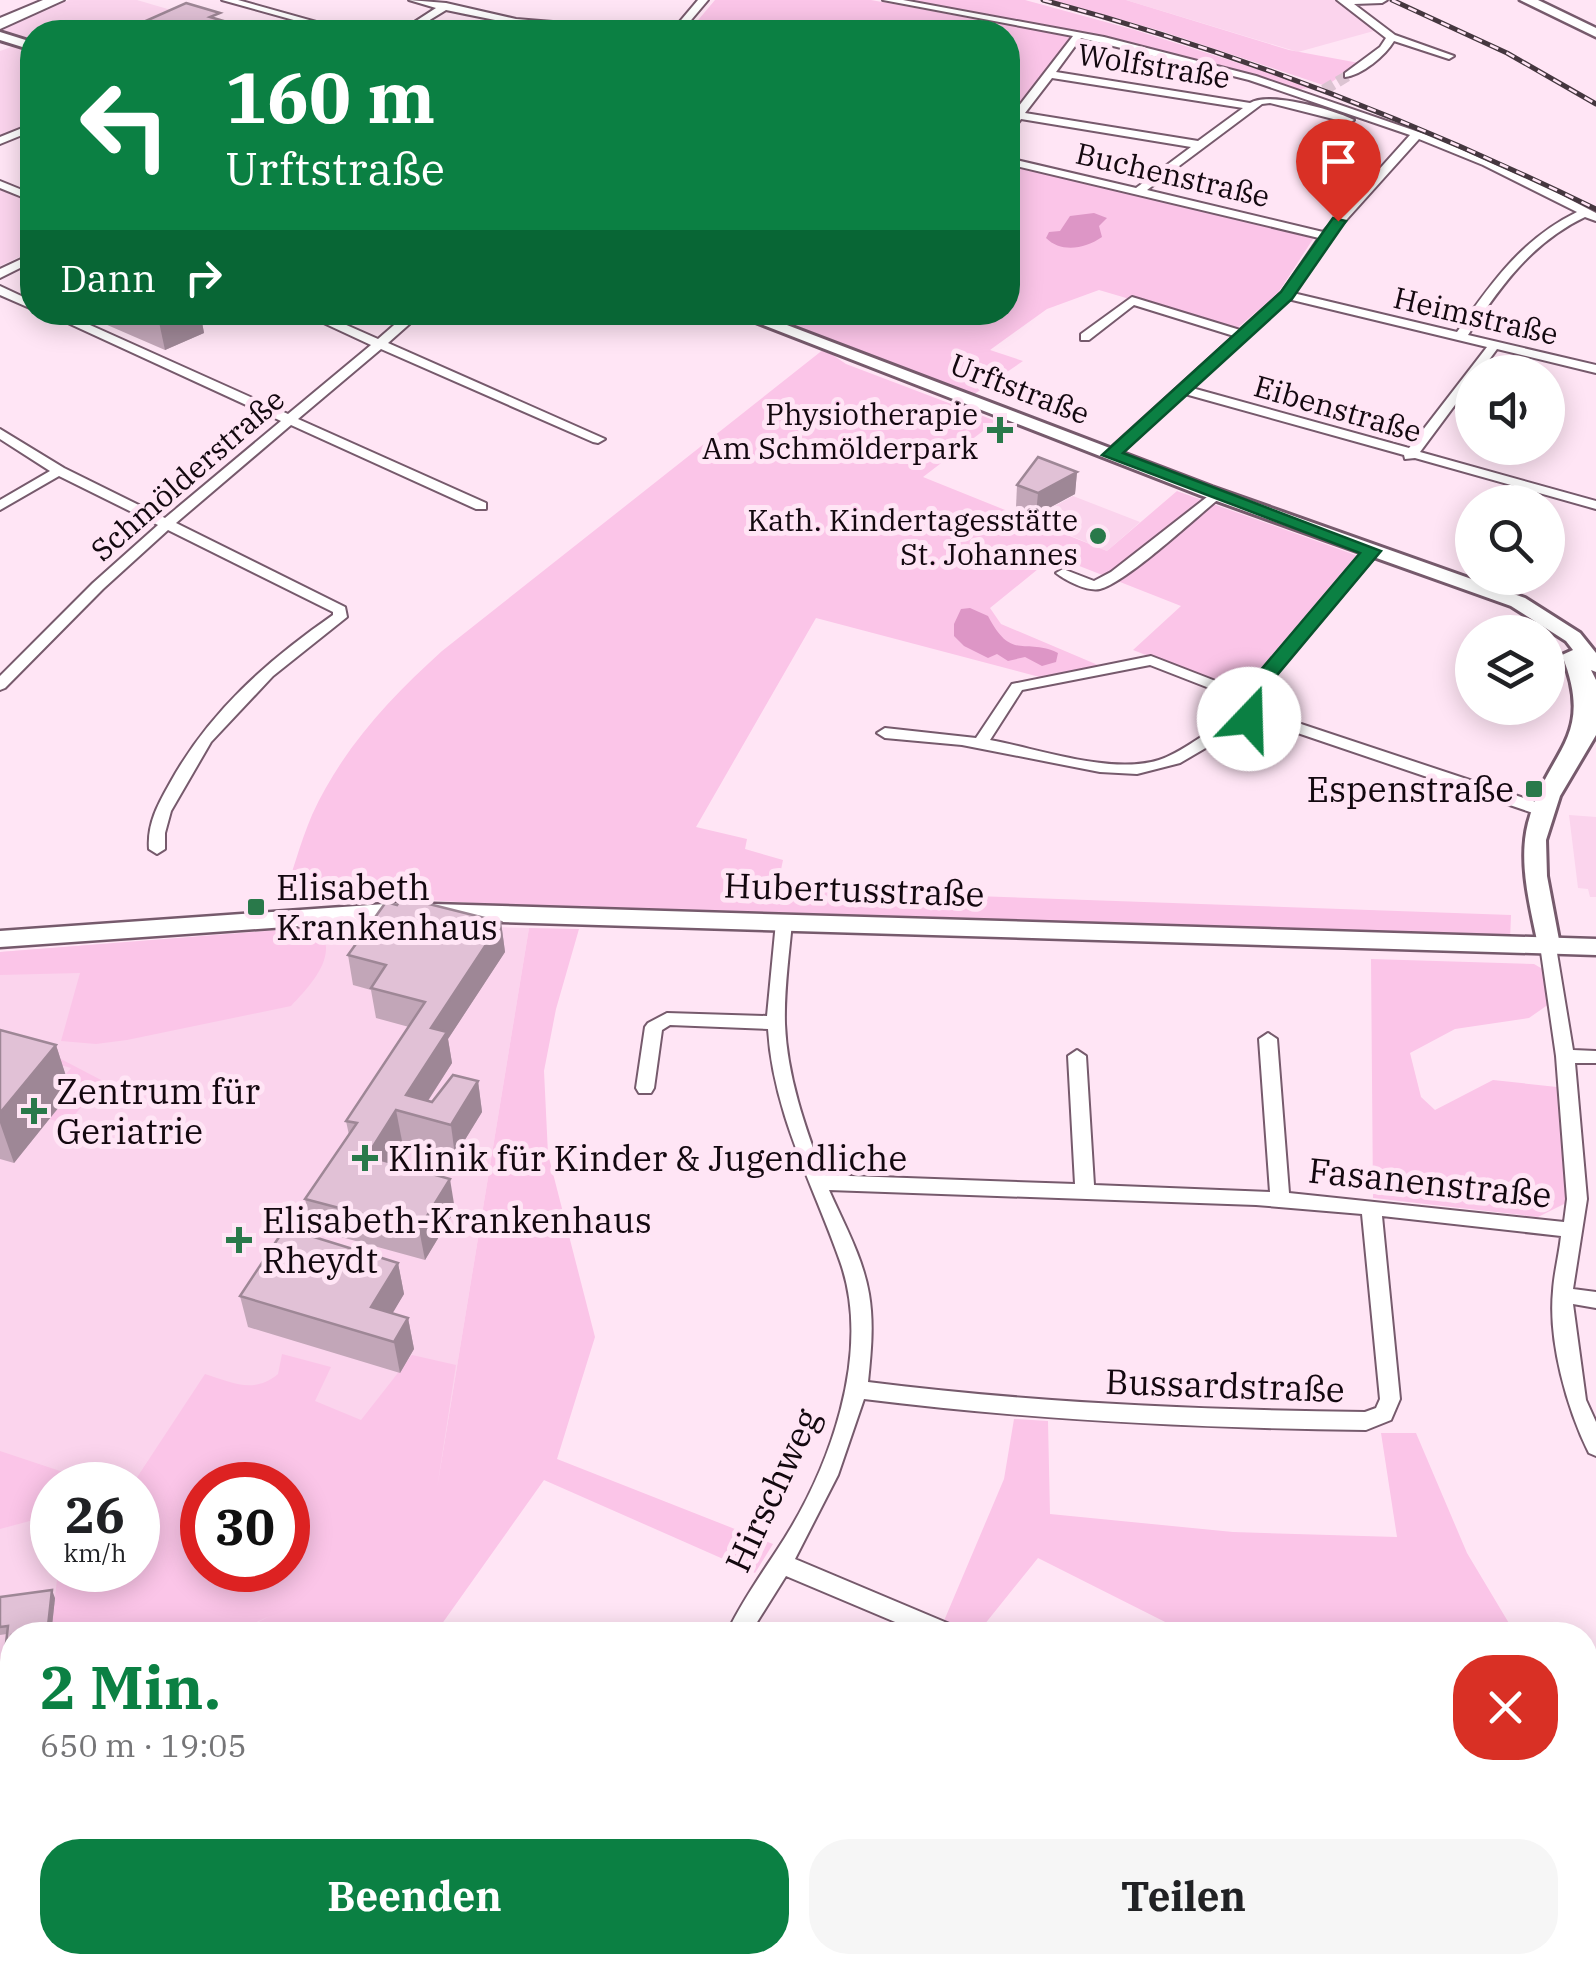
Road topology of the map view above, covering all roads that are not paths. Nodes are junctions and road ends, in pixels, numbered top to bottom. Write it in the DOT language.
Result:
graph roads {
  1 [pos="56,0"];
  2 [pos="227,0"];
  3 [pos="414,0"];
  4 [pos="456,0"];
  5 [pos="703,0"];
  6 [pos="888,0"];
  7 [pos="1382,0"];
  8 [pos="1527,0"];
  9 [pos="1344,1"];
  10 [pos="443,8"];
  11 [pos="21,20"];
  12 [pos="301,20"];
  13 [pos="424,20"];
  14 [pos="506,20"];
  15 [pos="686,20"];
  16 [pos="994,20"];
  17 [pos="1020,25"];
  18 [pos="1596,33"];
  19 [pos="1078,36"];
  20 [pos="1392,36"];
  21 [pos="1449,56"];
  22 [pos="1049,74"];
  23 [pos="1349,75"];
  24 [pos="1252,106"];
  25 [pos="1020,111"];
  26 [pos="1020,115"];
  27 [pos="1413,134"];
  28 [pos="1200,144"];
  29 [pos="1020,163"];
  30 [pos="1138,192"];
  31 [pos="1591,215"];
  32 [pos="1326,236"];
  33 [pos="1286,295"];
  34 [pos="78,325"];
  35 [pos="336,325"];
  36 [pos="403,325"];
  37 [pos="771,325"];
  38 [pos="1242,335"];
  39 [pos="1461,336"];
  40 [pos="1085,337"];
  41 [pos="380,344"];
  42 [pos="1494,344"];
  43 [pos="1596,369"];
  44 [pos="1182,389"];
  45 [pos="290,422"];
  46 [pos="0,433"];
  47 [pos="598,439"];
  48 [pos="1111,455"];
  49 [pos="1410,456"];
  50 [pos="59,470"];
  51 [pos="1216,494"];
  52 [pos="1596,505"];
  53 [pos="0,506"];
  54 [pos="481,506"];
  55 [pos="167,526"];
  56 [pos="1372,551"];
  57 [pos="1063,573"];
  58 [pos="1452,580"];
  59 [pos="1522,615"];
  60 [pos="1565,643"];
  61 [pos="1590,658"];
  62 [pos="0,685"];
  63 [pos="1247,698"];
  64 [pos="1249,719"];
  65 [pos="1592,725"];
  66 [pos="885,733"];
  67 [pos="982,743"];
  68 [pos="1542,810"];
  69 [pos="157,849"];
  70 [pos="784,922"];
  71 [pos="0,928"];
  72 [pos="111,929"];
  73 [pos="0,940"];
  74 [pos="1549,945"];
  75 [pos="1596,947"];
  76 [pos="776,1023"];
  77 [pos="1268,1039"];
  78 [pos="1077,1056"];
  79 [pos="1565,1056"];
  80 [pos="1596,1058"];
  81 [pos="644,1088"];
  82 [pos="816,1182"];
  83 [pos="1085,1192"];
  84 [pos="1280,1200"];
  85 [pos="1372,1206"];
  86 [pos="1572,1230"];
  87 [pos="1562,1294"];
  88 [pos="1596,1300"];
  89 [pos="854,1389"];
  90 [pos="1596,1447"];
  91 [pos="780,1563"];
  92 [pos="745,1622"];
  93 [pos="921,1622"];
  1 -- 11 [label="main road"];
  2 -- 12 [label="street"];
  3 -- 10 [label="street"];
  4 -- 10 [label="street"];
  5 -- 15 [label="street"];
  6 -- 16 [label="street"];
  7 -- 9 [label="street"];
  8 -- 18 [label="main road"];
  9 -- 20 [label="street"];
  10 -- 13 [label="street"];
  10 -- 14 [label="street"];
  17 -- 19 [label="street"];
  19 -- 22 [label="street"];
  19 -- 27 [label="street"];
  20 -- 21 [label="street"];
  20 -- 23 [label="street"];
  22 -- 24 [label="street, Wolfstraße"];
  22 -- 25 [label="street"];
  24 -- 27 [label="street, Wolfstraße"];
  24 -- 28 [label="street"];
  26 -- 28 [label="street"];
  27 -- 31 [label="street"];
  27 -- 32 [label="street"];
  28 -- 30 [label="street"];
  29 -- 30 [label="street, Buchenstraße"];
  30 -- 32 [label="street, Buchenstraße"];
  31 -- 39 [label="street"];
  32 -- 33 [label="street"];
  33 -- 38 [label="street"];
  33 -- 39 [label="street, Heimstraße"];
  34 -- 45 [label="street"];
  35 -- 41 [label="street"];
  36 -- 41 [label="street, Schmölderstraße"];
  37 -- 48 [label="street, Urftstraße"];
  38 -- 40 [label="street"];
  38 -- 44 [label="street"];
  39 -- 42 [label="street, Heimstraße"];
  41 -- 45 [label="street, Schmölderstraße"];
  41 -- 47 [label="street"];
  42 -- 43 [label="street, Heimstraße"];
  42 -- 49 [label="street"];
  44 -- 48 [label="street"];
  44 -- 49 [label="street, Eibenstraße"];
  45 -- 54 [label="street"];
  45 -- 55 [label="street, Schmölderstraße"];
  46 -- 50 [label="street"];
  48 -- 51 [label="street, Urftstraße"];
  49 -- 52 [label="street, Eibenstraße"];
  50 -- 53 [label="street"];
  50 -- 55 [label="street"];
  51 -- 56 [label="street, Urftstraße"];
  51 -- 57 [label="street"];
  55 -- 62 [label="street, Schmölderstraße"];
  55 -- 69 [label="street"];
  56 -- 58 [label="street, Urftstraße"];
  56 -- 63 [label="street"];
  58 -- 59 [label="street, Urftstraße"];
  58 -- 61 [label="street, Urftstraße"];
  60 -- 61 [label="street, Urftstraße"];
  61 -- 65 [label="street, Urftstraße"];
  63 -- 64 [label="street"];
  63 -- 67 [label="street"];
  64 -- 67 [label="street"];
  64 -- 68 [label="street"];
  65 -- 68 [label="street, Urftstraße"];
  66 -- 67 [label="street"];
  68 -- 74 [label="street, Urftstraße"];
  70 -- 72 [label="main road, Hubertusstraße"];
  70 -- 74 [label="main road, Hubertusstraße"];
  70 -- 76 [label="street, Hirschweg"];
  71 -- 72 [label="main road, Hubertusstraße"];
  72 -- 73 [label="main road, Hubertusstraße"];
  74 -- 75 [label="main road, Hubertusstraße"];
  74 -- 79 [label="street"];
  76 -- 81 [label="street"];
  76 -- 82 [label="street, Hirschweg"];
  77 -- 84 [label="street, Fasanenstraße"];
  78 -- 83 [label="street"];
  79 -- 80 [label="street"];
  79 -- 86 [label="street"];
  82 -- 83 [label="street, Fasanenstraße"];
  82 -- 89 [label="street, Hirschweg"];
  83 -- 84 [label="street, Fasanenstraße"];
  84 -- 85 [label="street, Fasanenstraße"];
  85 -- 86 [label="street, Fasanenstraße"];
  85 -- 89 [label="street, Bussardstraße"];
  86 -- 87 [label="street"];
  87 -- 88 [label="street"];
  87 -- 90 [label="street"];
  89 -- 91 [label="street, Hirschweg"];
  91 -- 92 [label="street, Hirschweg"];
  91 -- 93 [label="street"];
}
